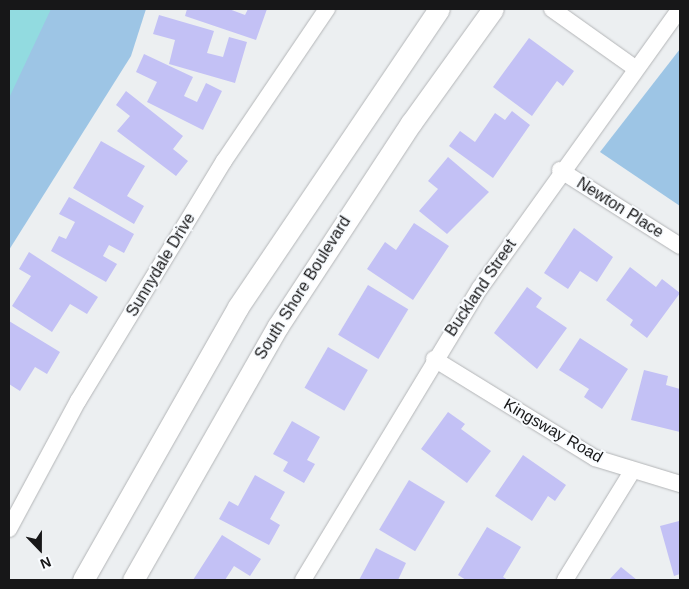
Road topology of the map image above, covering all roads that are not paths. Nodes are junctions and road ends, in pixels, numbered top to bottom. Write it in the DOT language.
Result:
graph roads {
  1 [pos="327,9"];
  2 [pos="439,9"];
  3 [pos="493,9"];
  4 [pos="552,9"];
  5 [pos="680,9"];
  6 [pos="635,68"];
  7 [pos="560,170"];
  8 [pos="680,246"];
  9 [pos="434,359"];
  10 [pos="631,472"];
  11 [pos="680,484"];
  12 [pos="9,529"];
  13 [pos="83,580"];
  14 [pos="133,580"];
  15 [pos="303,580"];
  16 [pos="565,580"];
  1 -- 12 [label="street, Sunnydale Drive"];
  2 -- 13 [label="street"];
  3 -- 14 [label="street, South Shore Boulevard"];
  4 -- 6 [label="street"];
  5 -- 6 [label="street, Buckland Street"];
  6 -- 7 [label="street, Buckland Street"];
  7 -- 8 [label="street, Newton Place"];
  7 -- 9 [label="street, Buckland Street"];
  9 -- 10 [label="street, Kingsway Road"];
  9 -- 15 [label="street, Buckland Street"];
  10 -- 11 [label="street, Kingsway Road"];
  10 -- 16 [label="street"];
}
